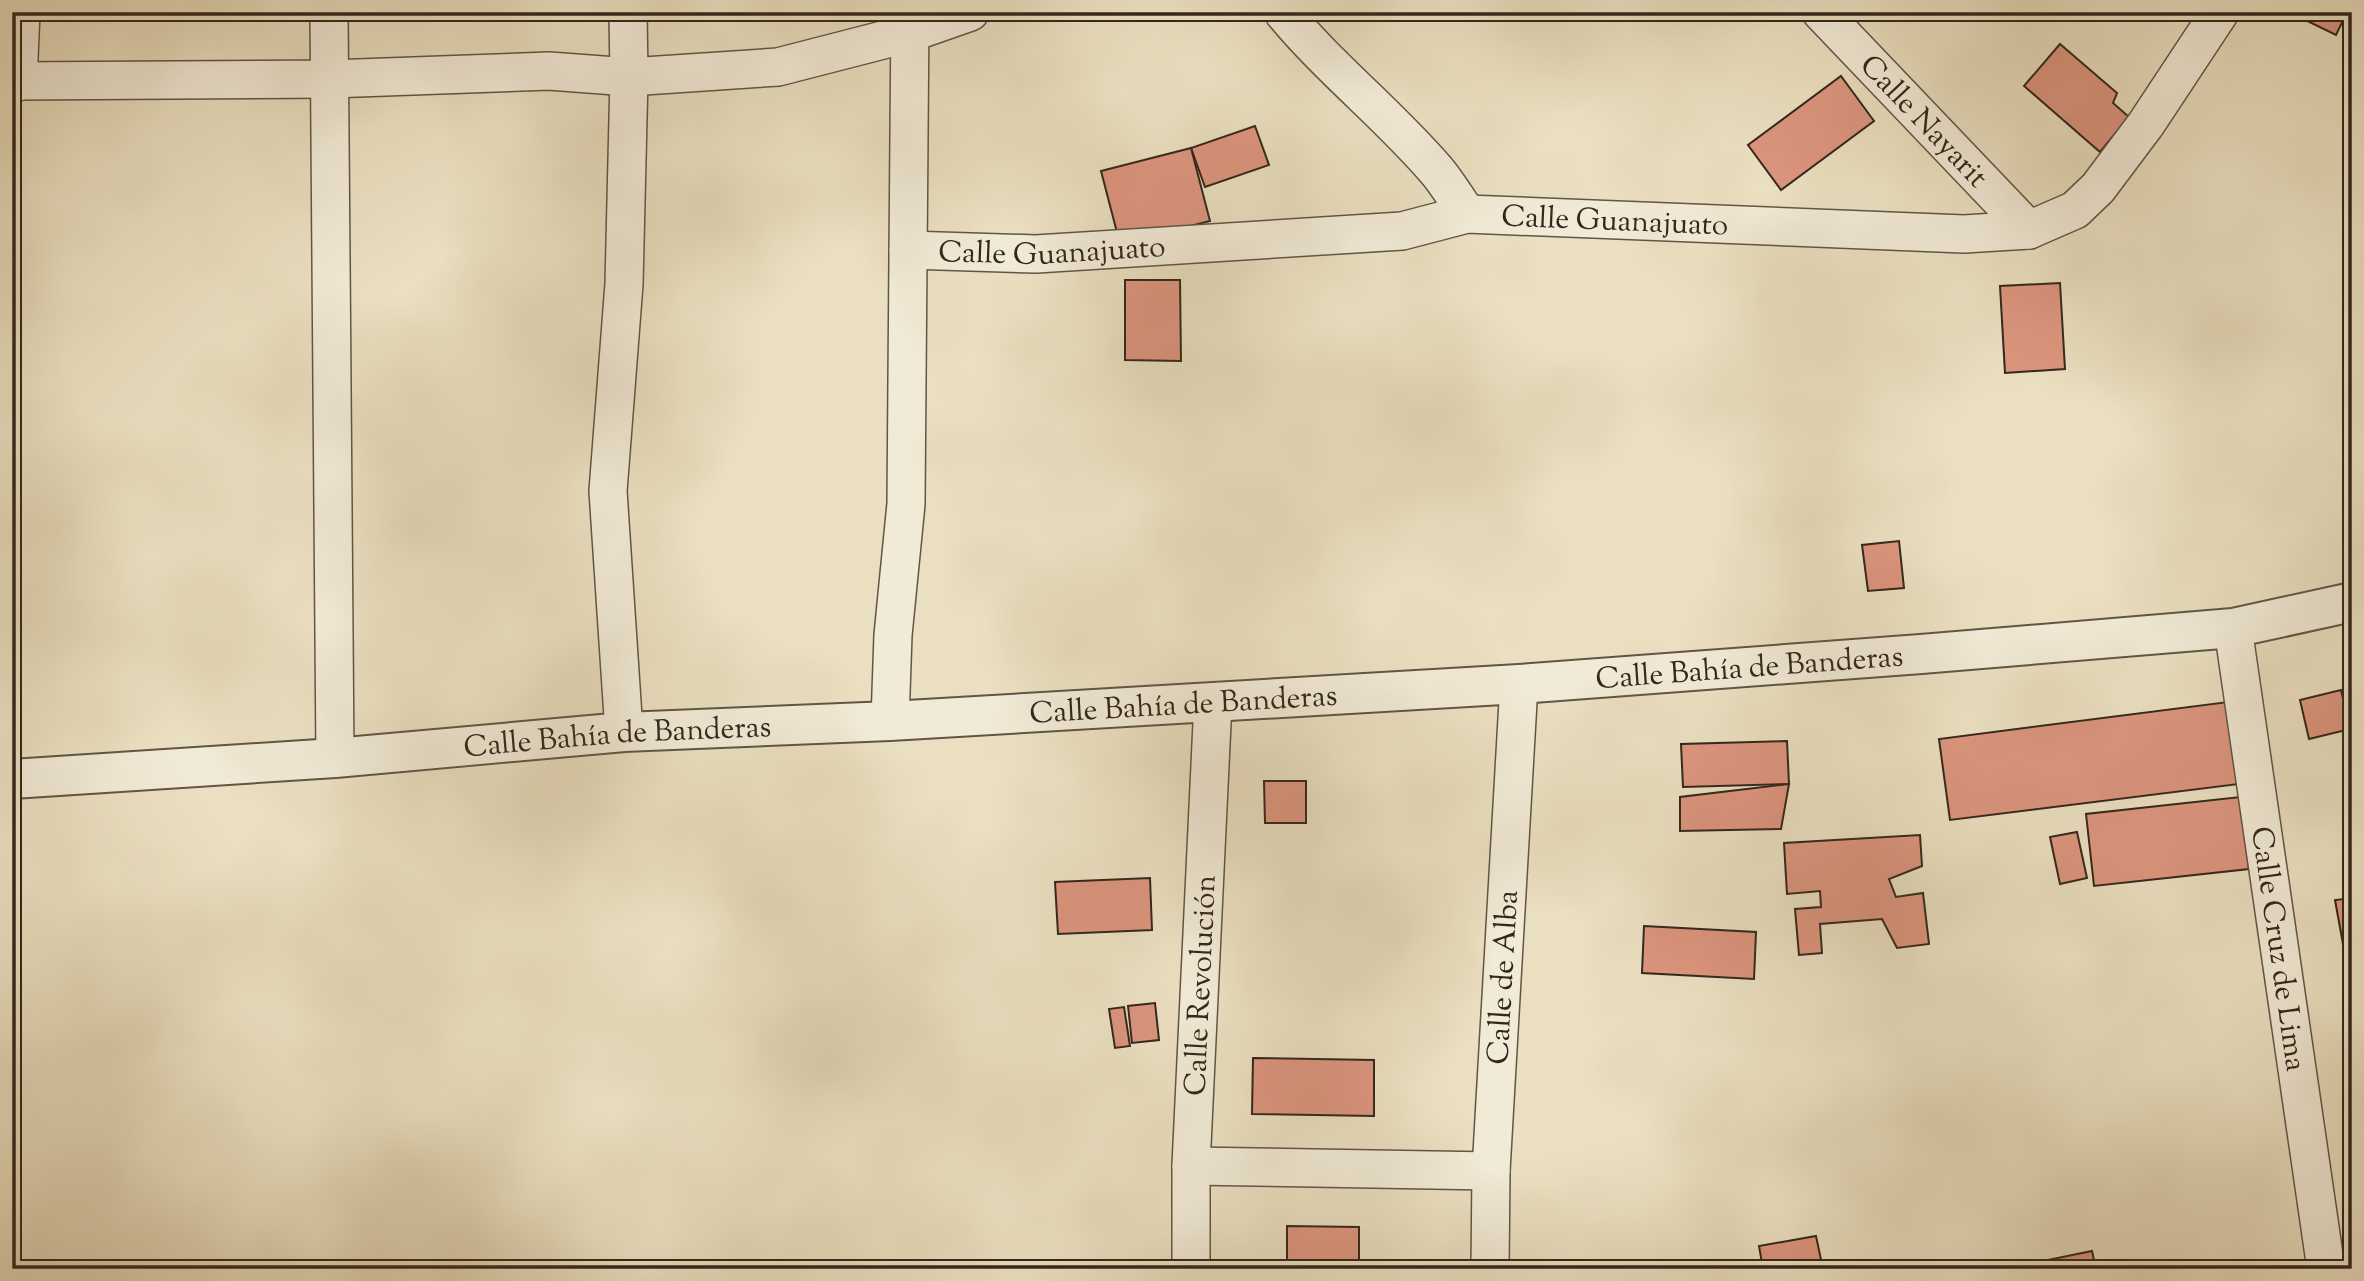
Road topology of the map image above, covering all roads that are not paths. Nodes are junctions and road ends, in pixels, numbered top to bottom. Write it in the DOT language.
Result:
graph roads {
  1 [pos="21,12"];
  2 [pos="329,12"];
  3 [pos="628,12"];
  4 [pos="970,12"];
  5 [pos="1283,12"];
  6 [pos="1821,12"];
  7 [pos="2220,12"];
  8 [pos="910,23"];
  9 [pos="629,77"];
  10 [pos="330,79"];
  11 [pos="15,81"];
  12 [pos="1467,214"];
  13 [pos="2029,230"];
  14 [pos="908,250"];
  15 [pos="2352,602"];
  16 [pos="2233,628"];
  17 [pos="1519,684"];
  18 [pos="1213,702"];
  19 [pos="890,721"];
  20 [pos="624,732"];
  21 [pos="335,758"];
  22 [pos="12,779"];
  23 [pos="1191,1166"];
  24 [pos="1491,1171"];
  25 [pos="1191,1269"];
  26 [pos="1490,1269"];
  27 [pos="2326,1269"];
  1 -- 11 [label="street"];
  2 -- 10 [label="street"];
  3 -- 9 [label="street"];
  4 -- 8 [label="street"];
  5 -- 12 [label="street"];
  6 -- 13 [label="street, Calle Nayarit"];
  7 -- 13 [label="street, Calle Guanajuato"];
  8 -- 9 [label="street"];
  8 -- 14 [label="street"];
  9 -- 10 [label="street"];
  9 -- 20 [label="street"];
  10 -- 11 [label="street"];
  10 -- 21 [label="street"];
  12 -- 13 [label="street, Calle Guanajuato"];
  12 -- 14 [label="street, Calle Guanajuato"];
  14 -- 19 [label="street"];
  15 -- 16 [label="street, Calle Bahía de Banderas"];
  16 -- 17 [label="street, Calle Bahía de Banderas"];
  16 -- 27 [label="street, Calle Cruz de Lima"];
  17 -- 18 [label="street, Calle Bahía de Banderas"];
  17 -- 24 [label="street, Calle de Alba"];
  18 -- 19 [label="street, Calle Bahía de Banderas"];
  18 -- 23 [label="street, Calle Revolución"];
  19 -- 20 [label="street, Calle Bahía de Banderas"];
  20 -- 21 [label="street, Calle Bahía de Banderas"];
  21 -- 22 [label="street, Calle Bahía de Banderas"];
  23 -- 24 [label="street"];
  23 -- 25 [label="street, Calle Revolución"];
  24 -- 26 [label="street, Calle de Alba"];
}
